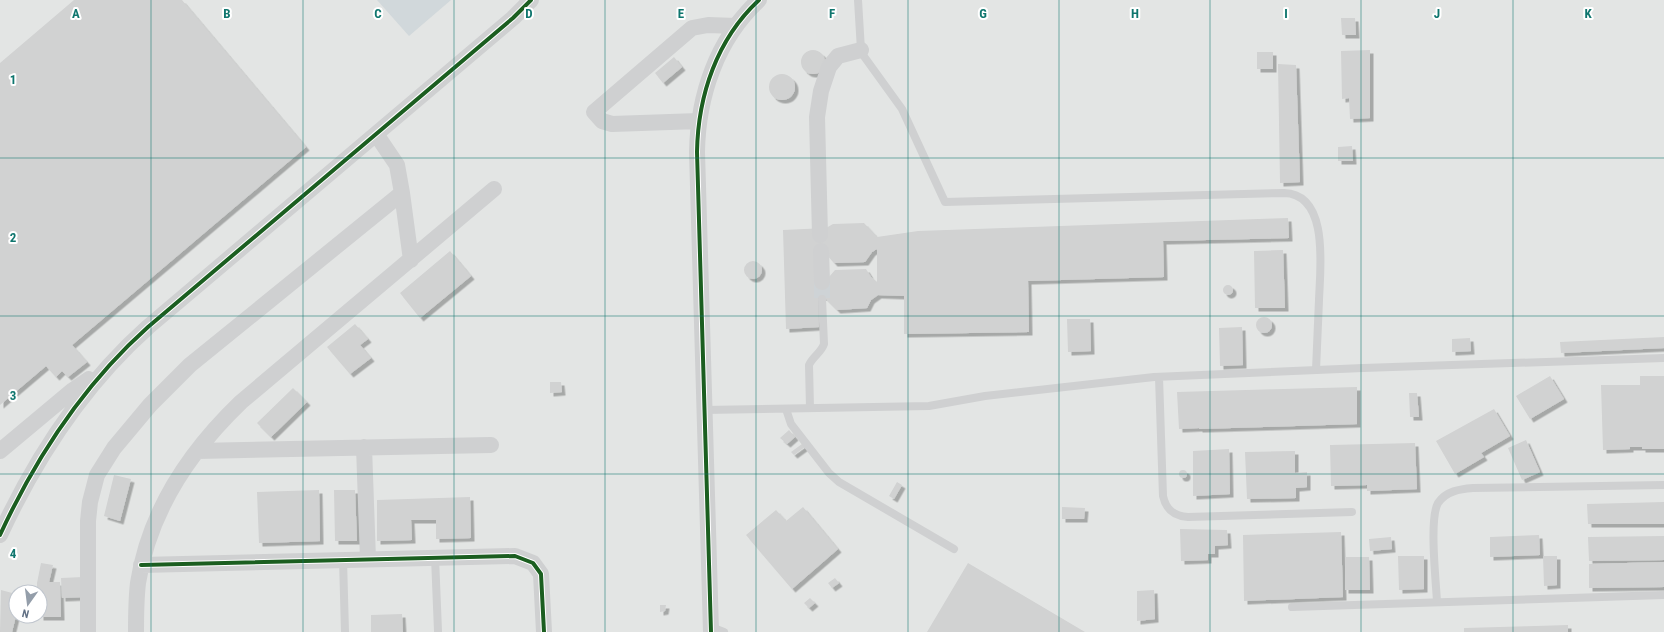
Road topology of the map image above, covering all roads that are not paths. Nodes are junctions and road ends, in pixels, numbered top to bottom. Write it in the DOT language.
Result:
graph roads {
  1 [pos="531,0"];
  2 [pos="538,0"];
  3 [pos="760,0"];
  4 [pos="858,0"];
  5 [pos="513,18"];
  6 [pos="736,26"];
  7 [pos="861,50"];
  8 [pos="699,121"];
  9 [pos="376,134"];
  10 [pos="494,189"];
  11 [pos="402,193"];
  12 [pos="411,260"];
  13 [pos="822,282"];
  14 [pos="822,299"];
  15 [pos="1664,358"];
  16 [pos="104,370"];
  17 [pos="1316,370"];
  18 [pos="1159,377"];
  19 [pos="810,408"];
  20 [pos="786,409"];
  21 [pos="704,410"];
  22 [pos="491,445"];
  23 [pos="364,447"];
  24 [pos="0,451"];
  25 [pos="197,451"];
  26 [pos="1664,485"];
  27 [pos="1352,512"];
  28 [pos="0,535"];
  29 [pos="954,549"];
  30 [pos="435,557"];
  31 [pos="368,559"];
  32 [pos="343,560"];
  33 [pos="142,565"];
  34 [pos="1664,595"];
  35 [pos="1437,602"];
  36 [pos="1292,606"];
  37 [pos="715,630"];
  38 [pos="438,631"];
  39 [pos="88,632"];
  40 [pos="136,632"];
  41 [pos="345,632"];
  42 [pos="544,632"];
  1 -- 5 [label="street"];
  2 -- 5 [label="street"];
  3 -- 6 [label="street"];
  4 -- 7 [label="lane"];
  5 -- 9 [label="street"];
  6 -- 8 [label="street"];
  6 -- 8 [label="street"];
  7 -- 13 [label="street"];
  7 -- 17 [label="lane"];
  8 -- 21 [label="street"];
  9 -- 11 [label="street"];
  9 -- 16 [label="street"];
  10 -- 12 [label="street"];
  11 -- 12 [label="street"];
  11 -- 39 [label="street"];
  12 -- 25 [label="street"];
  14 -- 19 [label="lane"];
  15 -- 17 [label="lane"];
  16 -- 24 [label="street"];
  16 -- 28 [label="street"];
  17 -- 18 [label="lane"];
  18 -- 19 [label="lane"];
  18 -- 27 [label="lane"];
  19 -- 20 [label="lane"];
  20 -- 21 [label="lane"];
  20 -- 29 [label="lane"];
  21 -- 37 [label="street"];
  22 -- 23 [label="street"];
  23 -- 25 [label="street"];
  23 -- 31 [label="street"];
  25 -- 33 [label="street"];
  26 -- 35 [label="lane"];
  30 -- 31 [label="street"];
  30 -- 38 [label="lane"];
  30 -- 42 [label="street"];
  31 -- 32 [label="street"];
  32 -- 33 [label="street"];
  32 -- 41 [label="lane"];
  33 -- 40 [label="street"];
  34 -- 35 [label="lane"];
  35 -- 36 [label="lane"];
}
